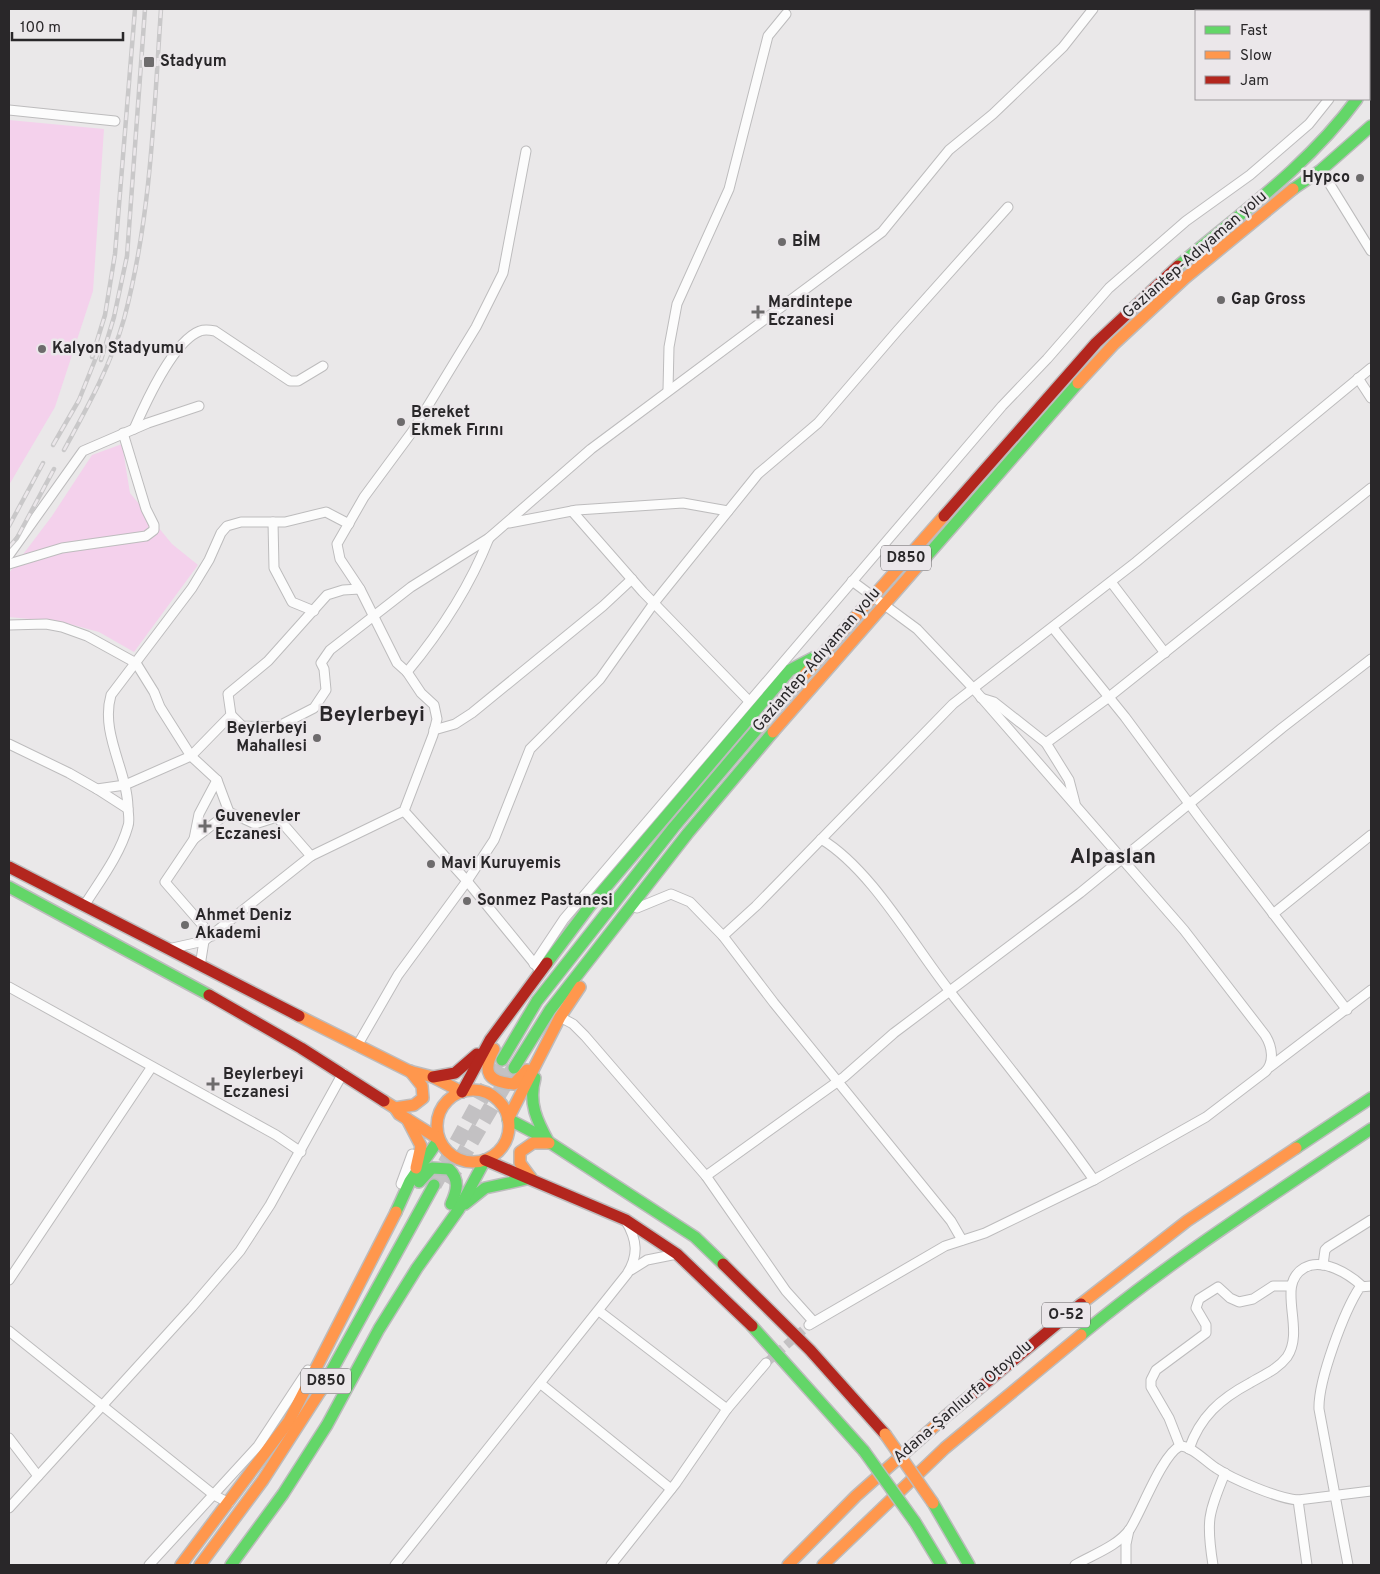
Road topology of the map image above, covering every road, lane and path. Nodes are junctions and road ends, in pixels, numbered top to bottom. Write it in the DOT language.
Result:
graph roads {
  1 [pos="1094,9"];
  2 [pos="786,14"];
  3 [pos="1328,100"];
  4 [pos="1356,100"];
  5 [pos="9,110"];
  6 [pos="115,120"];
  7 [pos="1371,126"];
  8 [pos="1366,132"];
  9 [pos="526,151"];
  10 [pos="1321,170"];
  11 [pos="1008,207"];
  12 [pos="1371,251"];
  13 [pos="323,366"];
  14 [pos="1371,368"];
  15 [pos="1358,378"];
  16 [pos="668,390"];
  17 [pos="1371,398"];
  18 [pos="199,406"];
  19 [pos="134,429"];
  20 [pos="123,433"];
  21 [pos="1371,488"];
  22 [pos="572,511"];
  23 [pos="728,511"];
  24 [pos="273,522"];
  25 [pos="507,523"];
  26 [pos="349,524"];
  27 [pos="489,538"];
  28 [pos="9,555"];
  29 [pos="9,564"];
  30 [pos="632,579"];
  31 [pos="852,581"];
  32 [pos="1111,582"];
  33 [pos="360,589"];
  34 [pos="873,596"];
  35 [pos="884,603"];
  36 [pos="654,604"];
  37 [pos="314,611"];
  38 [pos="374,615"];
  39 [pos="9,625"];
  40 [pos="1053,628"];
  41 [pos="824,652"];
  42 [pos="1165,652"];
  43 [pos="840,655"];
  44 [pos="1371,659"];
  45 [pos="136,663"];
  46 [pos="407,672"];
  47 [pos="973,688"];
  48 [pos="1109,697"];
  49 [pos="980,698"];
  50 [pos="748,700"];
  51 [pos="231,715"];
  52 [pos="434,730"];
  53 [pos="1046,743"];
  54 [pos="9,744"];
  55 [pos="191,756"];
  56 [pos="217,780"];
  57 [pos="125,785"];
  58 [pos="97,789"];
  59 [pos="1076,805"];
  60 [pos="1190,805"];
  61 [pos="128,808"];
  62 [pos="404,811"];
  63 [pos="229,812"];
  64 [pos="1371,834"];
  65 [pos="194,839"];
  66 [pos="821,839"];
  67 [pos="311,856"];
  68 [pos="1122,857"];
  69 [pos="9,867"];
  70 [pos="467,881"];
  71 [pos="9,887"];
  72 [pos="84,906"];
  73 [pos="637,908"];
  74 [pos="1273,914"];
  75 [pos="723,936"];
  76 [pos="208,939"];
  77 [pos="167,949"];
  78 [pos="200,966"];
  79 [pos="538,968"];
  80 [pos="9,987"];
  81 [pos="527,990"];
  82 [pos="949,990"];
  83 [pos="1371,990"];
  84 [pos="1348,1010"];
  85 [pos="560,1017"];
  86 [pos="553,1032"];
  87 [pos="490,1040"];
  88 [pos="357,1046"];
  89 [pos="502,1060"];
  90 [pos="1270,1067"];
  91 [pos="151,1068"];
  92 [pos="514,1068"];
  93 [pos="409,1071"];
  94 [pos="343,1073"];
  95 [pos="433,1077"];
  96 [pos="839,1081"];
  97 [pos="462,1092"];
  98 [pos="1371,1098"];
  99 [pos="395,1108"];
  100 [pos="407,1119"];
  101 [pos="508,1119"];
  102 [pos="1371,1129"];
  103 [pos="416,1133"];
  104 [pos="439,1139"];
  105 [pos="549,1143"];
  106 [pos="300,1152"];
  107 [pos="485,1160"];
  108 [pos="706,1176"];
  109 [pos="531,1178"];
  110 [pos="1094,1180"];
  111 [pos="410,1181"];
  112 [pos="459,1208"];
  113 [pos="626,1220"];
  114 [pos="1371,1220"];
  115 [pos="962,1240"];
  116 [pos="380,1247"];
  117 [pos="677,1254"];
  118 [pos="1322,1265"];
  119 [pos="417,1268"];
  120 [pos="627,1274"];
  121 [pos="9,1280"];
  122 [pos="1290,1286"];
  123 [pos="1367,1286"];
  124 [pos="598,1311"];
  125 [pos="9,1331"];
  126 [pos="766,1363"];
  127 [pos="541,1384"];
  128 [pos="100,1406"];
  129 [pos="728,1409"];
  130 [pos="9,1438"];
  131 [pos="1184,1447"];
  132 [pos="1225,1473"];
  133 [pos="38,1476"];
  134 [pos="671,1489"];
  135 [pos="1371,1491"];
  136 [pos="214,1495"];
  137 [pos="1335,1496"];
  138 [pos="1298,1500"];
  139 [pos="229,1503"];
  140 [pos="9,1508"];
  141 [pos="1129,1530"];
  142 [pos="233,1564"];
  143 [pos="149,1565"];
  144 [pos="181,1565"];
  145 [pos="200,1565"];
  146 [pos="220,1565"];
  147 [pos="395,1565"];
  148 [pos="611,1565"];
  149 [pos="788,1565"];
  150 [pos="823,1565"];
  151 [pos="942,1565"];
  152 [pos="969,1565"];
  153 [pos="1075,1565"];
  154 [pos="1126,1565"];
  155 [pos="1212,1565"];
  156 [pos="1307,1565"];
  157 [pos="1348,1565"];
  1 -- 16 [label="street"];
  2 -- 16 [label="street"];
  3 -- 31 [label="street"];
  4 -- 34 [label="main road, Gaziantep-Adıyaman yolu / D850"];
  5 -- 6 [label="street"];
  7 -- 8 [label="main road, Gaziantep-Adıyaman yolu / D850"];
  8 -- 10 [label="main road, Gaziantep-Adıyaman yolu / D850"];
  9 -- 26 [label="street"];
  10 -- 12 [label="street"];
  10 -- 35 [label="main road, Gaziantep-Adıyaman yolu / D850"];
  11 -- 23 [label="street"];
  13 -- 19 [label="street"];
  14 -- 15 [label="street"];
  15 -- 17 [label="street"];
  15 -- 32 [label="street"];
  16 -- 25 [label="street"];
  18 -- 19 [label="street"];
  19 -- 20 [label="street"];
  20 -- 28 [label="street"];
  20 -- 29 [label="street"];
  21 -- 42 [label="street"];
  22 -- 23 [label="street"];
  22 -- 25 [label="street"];
  22 -- 30 [label="street"];
  23 -- 36 [label="street"];
  24 -- 26 [label="street"];
  24 -- 37 [label="street"];
  24 -- 45 [label="street"];
  25 -- 27 [label="street"];
  26 -- 33 [label="street"];
  27 -- 38 [label="street"];
  27 -- 46 [label="street"];
  30 -- 36 [label="street"];
  30 -- 52 [label="street"];
  31 -- 34 [label="street"];
  31 -- 50 [label="street"];
  32 -- 40 [label="street"];
  32 -- 42 [label="street"];
  33 -- 37 [label="street"];
  33 -- 38 [label="street"];
  34 -- 35 [label="street"];
  34 -- 41 [label="main road, Gaziantep-Adıyaman yolu / D850"];
  35 -- 43 [label="main road, Gaziantep-Adıyaman yolu / D850"];
  35 -- 47 [label="street"];
  36 -- 50 [label="street"];
  36 -- 70 [label="street"];
  37 -- 51 [label="street"];
  38 -- 46 [label="street"];
  38 -- 51 [label="street"];
  39 -- 45 [label="street"];
  40 -- 47 [label="street"];
  40 -- 48 [label="street"];
  41 -- 79 [label="main road"];
  41 -- 89 [label="main road, Gaziantep-Adıyaman yolu / D850"];
  42 -- 48 [label="street"];
  43 -- 73 [label="main road"];
  43 -- 92 [label="main road, Gaziantep-Adıyaman yolu / D850"];
  44 -- 60 [label="street"];
  45 -- 55 [label="street"];
  45 -- 57 [label="street"];
  46 -- 52 [label="street"];
  47 -- 49 [label="street"];
  47 -- 66 [label="street"];
  48 -- 53 [label="street"];
  48 -- 60 [label="street"];
  49 -- 53 [label="street"];
  49 -- 59 [label="street"];
  50 -- 79 [label="street"];
  51 -- 55 [label="street"];
  52 -- 62 [label="street"];
  53 -- 59 [label="street"];
  54 -- 58 [label="street"];
  55 -- 56 [label="street"];
  55 -- 57 [label="street"];
  56 -- 63 [label="street"];
  56 -- 65 [label="street"];
  57 -- 58 [label="street"];
  57 -- 61 [label="street"];
  58 -- 61 [label="street"];
  59 -- 68 [label="street"];
  60 -- 68 [label="street"];
  60 -- 74 [label="street"];
  61 -- 72 [label="street"];
  62 -- 67 [label="street"];
  62 -- 70 [label="street"];
  63 -- 65 [label="street"];
  63 -- 67 [label="street"];
  64 -- 74 [label="street"];
  65 -- 76 [label="street"];
  66 -- 75 [label="street"];
  66 -- 82 [label="street"];
  67 -- 76 [label="street"];
  68 -- 82 [label="street"];
  68 -- 90 [label="street"];
  69 -- 72 [label="main road"];
  70 -- 79 [label="street"];
  70 -- 88 [label="street"];
  71 -- 94 [label="main road"];
  72 -- 77 [label="main road"];
  73 -- 75 [label="street"];
  73 -- 85 [label="main road"];
  74 -- 84 [label="street"];
  75 -- 96 [label="street"];
  76 -- 77 [label="street"];
  76 -- 78 [label="street"];
  77 -- 78 [label="main road"];
  78 -- 88 [label="main road"];
  79 -- 81 [label="main road"];
  80 -- 91 [label="street"];
  81 -- 85 [label="main road"];
  81 -- 87 [label="main road"];
  82 -- 96 [label="street"];
  82 -- 110 [label="street"];
  83 -- 84 [label="street"];
  84 -- 90 [label="street"];
  85 -- 86 [label="main road"];
  85 -- 108 [label="street"];
  86 -- 101 [label="main road"];
  86 -- 105 [label="main road"];
  87 -- 95 [label="main road"];
  87 -- 97 [label="main road"];
  88 -- 93 [label="main road"];
  90 -- 110 [label="street"];
  91 -- 106 [label="street"];
  91 -- 121 [label="street"];
  93 -- 95 [label="main road"];
  93 -- 99 [label="main road"];
  94 -- 99 [label="main road"];
  94 -- 106 [label="street"];
  95 -- 97 [label="main road"];
  96 -- 108 [label="street"];
  96 -- 115 [label="street"];
  97 -- 101 [label="main road"];
  97 -- 104 [label="main road"];
  98 -- 149 [label="main road, Adana-Şanlıurfa Otoyolu / O-52"];
  99 -- 100 [label="main road"];
  100 -- 103 [label="main road"];
  100 -- 104 [label="main road"];
  101 -- 105 [label="main road"];
  101 -- 107 [label="main road"];
  102 -- 150 [label="main road, Adana-Şanlıurfa Otoyolu / O-52"];
  103 -- 111 [label="main road"];
  103 -- 136 [label="street"];
  104 -- 107 [label="main road"];
  104 -- 111 [label="main road"];
  105 -- 109 [label="main road"];
  105 -- 152 [label="main road, bridge"];
  106 -- 128 [label="street"];
  107 -- 109 [label="main road"];
  107 -- 112 [label="main road"];
  108 -- 115 [label="street"];
  109 -- 112 [label="main road"];
  109 -- 113 [label="main road"];
  110 -- 115 [label="street"];
  111 -- 116 [label="main road"];
  112 -- 119 [label="main road"];
  113 -- 117 [label="main road"];
  113 -- 120 [label="street"];
  114 -- 118 [label="street"];
  116 -- 119 [label="main road"];
  116 -- 139 [label="main road"];
  117 -- 120 [label="street"];
  117 -- 151 [label="main road, bridge"];
  118 -- 122 [label="street"];
  118 -- 123 [label="street"];
  119 -- 142 [label="main road"];
  120 -- 124 [label="street"];
  122 -- 131 [label="street"];
  122 -- 131 [label="street"];
  123 -- 137 [label="street"];
  124 -- 127 [label="street"];
  124 -- 129 [label="street"];
  125 -- 128 [label="street"];
  126 -- 129 [label="street"];
  127 -- 134 [label="street"];
  127 -- 147 [label="street"];
  128 -- 133 [label="street"];
  128 -- 136 [label="street"];
  129 -- 134 [label="street"];
  130 -- 133 [label="street"];
  131 -- 132 [label="street"];
  131 -- 141 [label="street"];
  132 -- 138 [label="street"];
  132 -- 155 [label="street"];
  133 -- 140 [label="street"];
  134 -- 148 [label="street"];
  135 -- 137 [label="street"];
  136 -- 139 [label="street"];
  136 -- 143 [label="street"];
  137 -- 138 [label="street"];
  137 -- 157 [label="street"];
  138 -- 156 [label="street"];
  139 -- 144 [label="main road"];
  141 -- 153 [label="street"];
  141 -- 154 [label="street"];
  145 -- 146 [label="main road, D850"];
}
